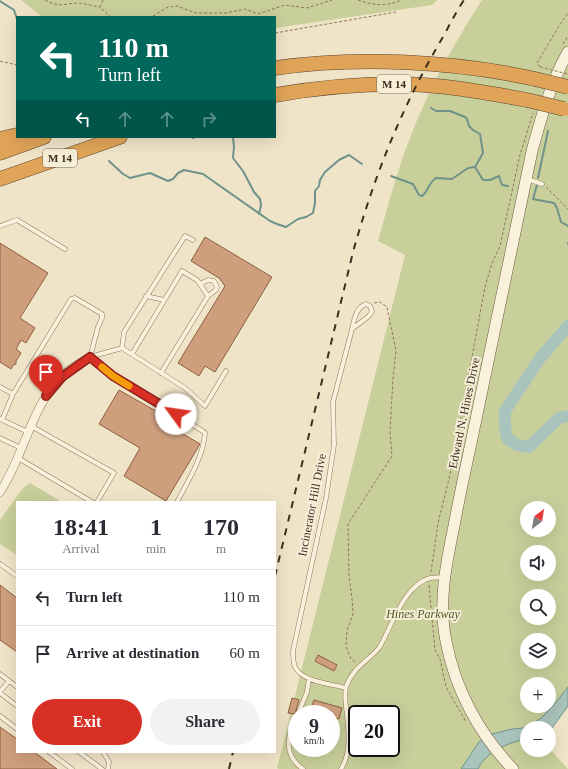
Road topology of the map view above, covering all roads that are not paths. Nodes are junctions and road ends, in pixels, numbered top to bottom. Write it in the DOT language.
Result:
graph roads {
  1 [pos="568,52"];
  2 [pos="276,68"];
  3 [pos="568,87"];
  4 [pos="276,95"];
  5 [pos="566,110"];
  6 [pos="16,135"];
  7 [pos="41,138"];
  8 [pos="117,138"];
  9 [pos="0,139"];
  10 [pos="0,153"];
  11 [pos="527,178"];
  12 [pos="0,179"];
  13 [pos="542,184"];
  14 [pos="0,226"];
  15 [pos="193,240"];
  16 [pos="65,249"];
  17 [pos="200,284"];
  18 [pos="146,296"];
  19 [pos="208,296"];
  20 [pos="164,300"];
  21 [pos="352,329"];
  22 [pos="122,348"];
  23 [pos="132,354"];
  24 [pos="90,357"];
  25 [pos="226,371"];
  26 [pos="162,373"];
  27 [pos="0,387"];
  28 [pos="13,394"];
  29 [pos="1,420"];
  30 [pos="30,429"];
  31 [pos="0,438"];
  32 [pos="22,448"];
  33 [pos="18,458"];
  34 [pos="0,492"];
  35 [pos="90,501"];
  36 [pos="98,501"];
  37 [pos="178,501"];
  38 [pos="0,564"];
  39 [pos="16,575"];
  40 [pos="445,577"];
  41 [pos="0,674"];
  42 [pos="309,679"];
  43 [pos="9,681"];
  44 [pos="16,686"];
  45 [pos="346,688"];
  46 [pos="0,693"];
  47 [pos="16,705"];
  48 [pos="302,705"];
  49 [pos="0,716"];
  50 [pos="16,728"];
  51 [pos="50,753"];
  52 [pos="80,753"];
  53 [pos="104,753"];
  54 [pos="291,757"];
  55 [pos="72,769"];
  56 [pos="102,769"];
  57 [pos="108,769"];
  58 [pos="302,769"];
  59 [pos="341,769"];
  60 [pos="513,769"];
  1 -- 11 [label="street, Edward N. Hines Drive"];
  2 -- 3 [label="highway, M 14, bridge"];
  4 -- 5 [label="highway, M 14, bridge"];
  6 -- 9 [label="highway"];
  7 -- 10 [label="highway, M 14"];
  8 -- 12 [label="highway, M 14"];
  11 -- 13 [label="lane"];
  11 -- 40 [label="street, Edward N. Hines Drive"];
  14 -- 16 [label="lane"];
  15 -- 18 [label="lane"];
  17 -- 19 [label="lane"];
  17 -- 19 [label="lane"];
  17 -- 20 [label="lane"];
  18 -- 20 [label="lane"];
  18 -- 22 [label="lane"];
  19 -- 26 [label="lane"];
  20 -- 23 [label="lane"];
  21 -- 21 [label="lane, Incinerator Hill Drive"];
  21 -- 42 [label="lane, Incinerator Hill Drive"];
  22 -- 23 [label="lane"];
  22 -- 24 [label="lane"];
  23 -- 26 [label="lane"];
  24 -- 28 [label="lane"];
  24 -- 30 [label="street"];
  24 -- 37 [label="lane"];
  25 -- 26 [label="lane"];
  27 -- 28 [label="lane"];
  28 -- 29 [label="lane"];
  29 -- 30 [label="lane"];
  30 -- 32 [label="street"];
  30 -- 36 [label="lane"];
  31 -- 32 [label="lane"];
  32 -- 33 [label="street"];
  33 -- 34 [label="street"];
  33 -- 35 [label="lane"];
  38 -- 39 [label="lane"];
  40 -- 45 [label="lane"];
  40 -- 60 [label="street, Edward N. Hines Drive"];
  41 -- 43 [label="lane"];
  42 -- 45 [label="lane, Incinerator Hill Drive"];
  42 -- 48 [label="lane"];
  43 -- 44 [label="lane"];
  43 -- 46 [label="lane"];
  45 -- 59 [label="lane"];
  46 -- 47 [label="lane"];
  49 -- 50 [label="lane"];
  51 -- 55 [label="lane"];
  52 -- 56 [label="lane"];
  53 -- 57 [label="lane"];
  54 -- 58 [label="lane"];
}
